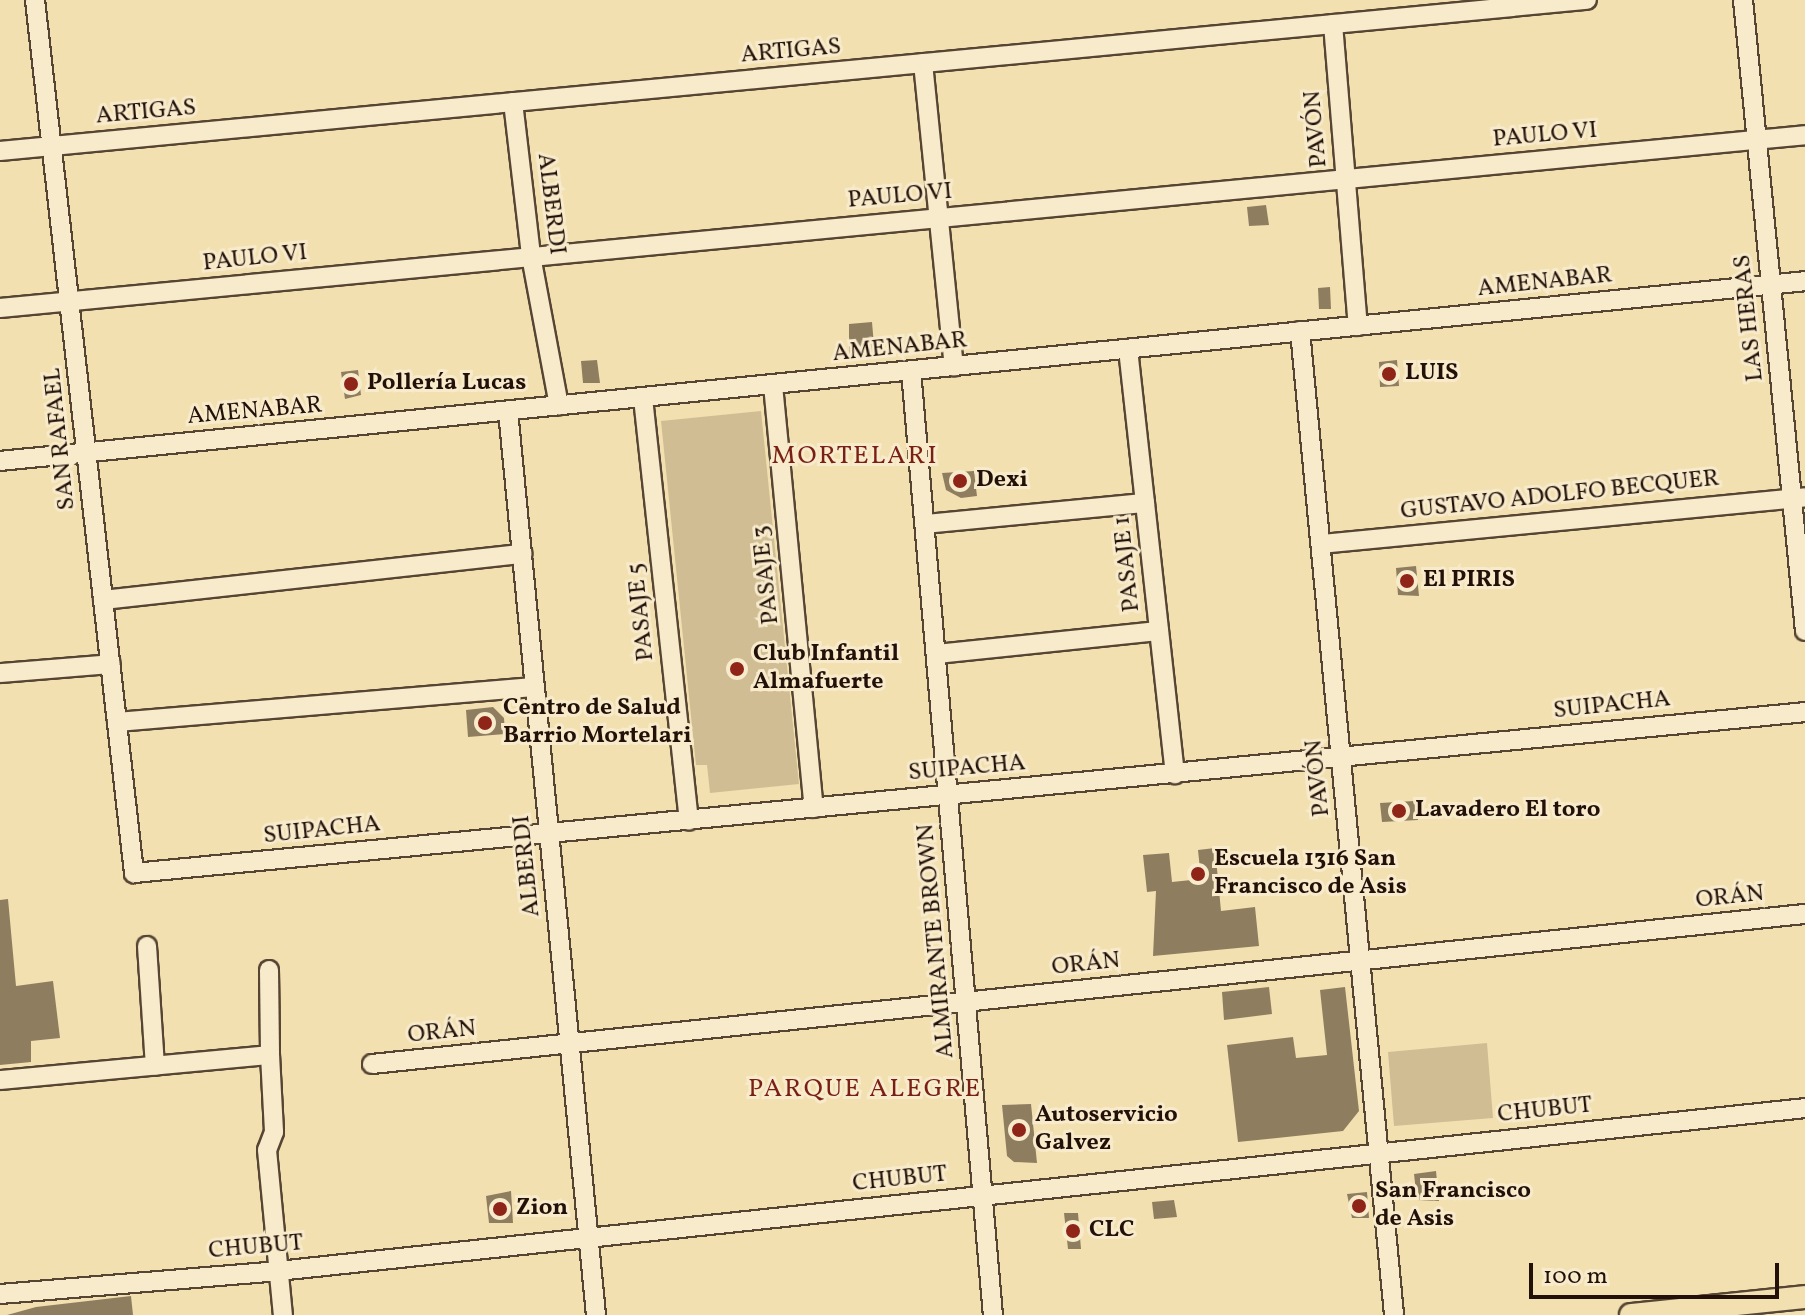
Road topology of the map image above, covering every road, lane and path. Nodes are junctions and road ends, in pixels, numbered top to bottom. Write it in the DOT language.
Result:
graph roads {
  1 [pos="35,0"];
  2 [pos="1587,0"];
  3 [pos="1743,0"];
  4 [pos="1333,24"];
  5 [pos="923,63"];
  6 [pos="513,102"];
  7 [pos="1805,135"];
  8 [pos="1757,140"];
  9 [pos="50,146"];
  10 [pos="0,151"];
  11 [pos="1346,179"];
  12 [pos="939,218"];
  13 [pos="531,256"];
  14 [pos="1805,281"];
  15 [pos="1771,284"];
  16 [pos="71,302"];
  17 [pos="0,308"];
  18 [pos="1358,326"];
  19 [pos="1300,331"];
  20 [pos="1128,349"];
  21 [pos="954,366"];
  22 [pos="911,371"];
  23 [pos="773,385"];
  24 [pos="643,398"];
  25 [pos="559,405"];
  26 [pos="508,411"];
  27 [pos="86,452"];
  28 [pos="0,461"];
  29 [pos="1798,497"];
  30 [pos="1145,503"];
  31 [pos="925,524"];
  32 [pos="1321,544"];
  33 [pos="522,554"];
  34 [pos="103,600"];
  35 [pos="1159,631"];
  36 [pos="1805,631"];
  37 [pos="936,654"];
  38 [pos="111,664"];
  39 [pos="0,673"];
  40 [pos="534,687"];
  41 [pos="1805,712"];
  42 [pos="117,722"];
  43 [pos="1341,757"];
  44 [pos="1175,774"];
  45 [pos="948,795"];
  46 [pos="814,808"];
  47 [pos="689,821"];
  48 [pos="549,833"];
  49 [pos="134,873"];
  50 [pos="1805,914"];
  51 [pos="147,946"];
  52 [pos="1362,960"];
  53 [pos="269,970"];
  54 [pos="966,1002"];
  55 [pos="569,1044"];
  56 [pos="270,1055"];
  57 [pos="372,1064"];
  58 [pos="155,1066"];
  59 [pos="0,1080"];
  60 [pos="1805,1108"];
  61 [pos="1378,1153"];
  62 [pos="983,1196"];
  63 [pos="588,1238"];
  64 [pos="278,1271"];
  65 [pos="0,1294"];
  66 [pos="1805,1297"];
  67 [pos="283,1315"];
  68 [pos="596,1315"];
  69 [pos="993,1315"];
  70 [pos="1394,1315"];
  71 [pos="1631,1315"];
  1 -- 9 [label="street, SAN RAFAEL"];
  2 -- 4 [label="street, ARTIGAS"];
  3 -- 8 [label="street, LAS HERAS"];
  4 -- 5 [label="street, ARTIGAS"];
  4 -- 11 [label="street, PAVÓN"];
  5 -- 6 [label="street, ARTIGAS"];
  5 -- 12 [label="street"];
  6 -- 9 [label="street, ARTIGAS"];
  6 -- 13 [label="street, ALBERDI"];
  7 -- 8 [label="street, PAULO VI"];
  8 -- 11 [label="street, PAULO VI"];
  8 -- 15 [label="street, LAS HERAS"];
  9 -- 10 [label="street, ARTIGAS"];
  9 -- 16 [label="street, SAN RAFAEL"];
  11 -- 12 [label="street, PAULO VI"];
  11 -- 18 [label="street, PAVÓN"];
  12 -- 13 [label="street, PAULO VI"];
  12 -- 21 [label="street"];
  13 -- 16 [label="street, PAULO VI"];
  13 -- 25 [label="street, ALBERDI"];
  14 -- 15 [label="street, AMENABAR"];
  15 -- 18 [label="street, AMENABAR"];
  15 -- 29 [label="street, LAS HERAS"];
  16 -- 17 [label="street, PAULO VI"];
  16 -- 27 [label="street, SAN RAFAEL"];
  18 -- 19 [label="street, AMENABAR"];
  19 -- 20 [label="street, AMENABAR"];
  19 -- 32 [label="street, PAVÓN"];
  20 -- 21 [label="street, AMENABAR"];
  20 -- 30 [label="street, PASAJE 1"];
  21 -- 22 [label="street, AMENABAR"];
  22 -- 23 [label="street, AMENABAR"];
  22 -- 31 [label="street, ALMIRANTE BROWN"];
  23 -- 24 [label="street, AMENABAR"];
  23 -- 46 [label="street, PASAJE 3"];
  24 -- 25 [label="street, AMENABAR"];
  24 -- 47 [label="street, PASAJE 5"];
  25 -- 26 [label="street, AMENABAR"];
  26 -- 27 [label="street, AMENABAR"];
  26 -- 33 [label="street, ALBERDI"];
  27 -- 28 [label="street, AMENABAR"];
  27 -- 34 [label="street, SAN RAFAEL"];
  29 -- 32 [label="street, GUSTAVO ADOLFO BECQUER"];
  29 -- 36 [label="street, LAS HERAS"];
  30 -- 31 [label="street"];
  30 -- 35 [label="street, PASAJE 1"];
  31 -- 37 [label="street, ALMIRANTE BROWN"];
  32 -- 43 [label="street, PAVÓN"];
  33 -- 34 [label="street"];
  33 -- 40 [label="street, ALBERDI"];
  34 -- 38 [label="street, SAN RAFAEL"];
  35 -- 37 [label="street"];
  35 -- 44 [label="street, PASAJE 1"];
  37 -- 45 [label="street, ALMIRANTE BROWN"];
  38 -- 39 [label="street"];
  38 -- 42 [label="street, SAN RAFAEL"];
  40 -- 42 [label="street"];
  40 -- 48 [label="street, ALBERDI"];
  41 -- 43 [label="street, SUIPACHA"];
  42 -- 49 [label="street, SAN RAFAEL"];
  43 -- 44 [label="street, SUIPACHA"];
  43 -- 52 [label="street, PAVÓN"];
  44 -- 45 [label="street, SUIPACHA"];
  45 -- 46 [label="street, SUIPACHA"];
  45 -- 54 [label="street, ALMIRANTE BROWN"];
  46 -- 47 [label="street, SUIPACHA"];
  47 -- 48 [label="street, SUIPACHA"];
  48 -- 49 [label="street, SUIPACHA"];
  48 -- 55 [label="street, ALBERDI"];
  50 -- 52 [label="street, ORÁN"];
  51 -- 58 [label="street"];
  52 -- 54 [label="street, ORÁN"];
  52 -- 61 [label="street, PAVÓN"];
  53 -- 56 [label="street"];
  54 -- 55 [label="street, ORÁN"];
  54 -- 62 [label="street, ALMIRANTE BROWN"];
  55 -- 57 [label="street, ORÁN"];
  55 -- 63 [label="street, ALBERDI"];
  56 -- 58 [label="street"];
  56 -- 64 [label="street"];
  58 -- 59 [label="street"];
  60 -- 61 [label="street, CHUBUT"];
  61 -- 62 [label="street, CHUBUT"];
  61 -- 70 [label="street, PAVÓN"];
  62 -- 63 [label="street, CHUBUT"];
  62 -- 69 [label="street, ALMIRANTE BROWN"];
  63 -- 64 [label="street, CHUBUT"];
  63 -- 68 [label="street, ALBERDI"];
  64 -- 65 [label="street, CHUBUT"];
  64 -- 67 [label="street"];
  66 -- 71 [label="main road"];
}
